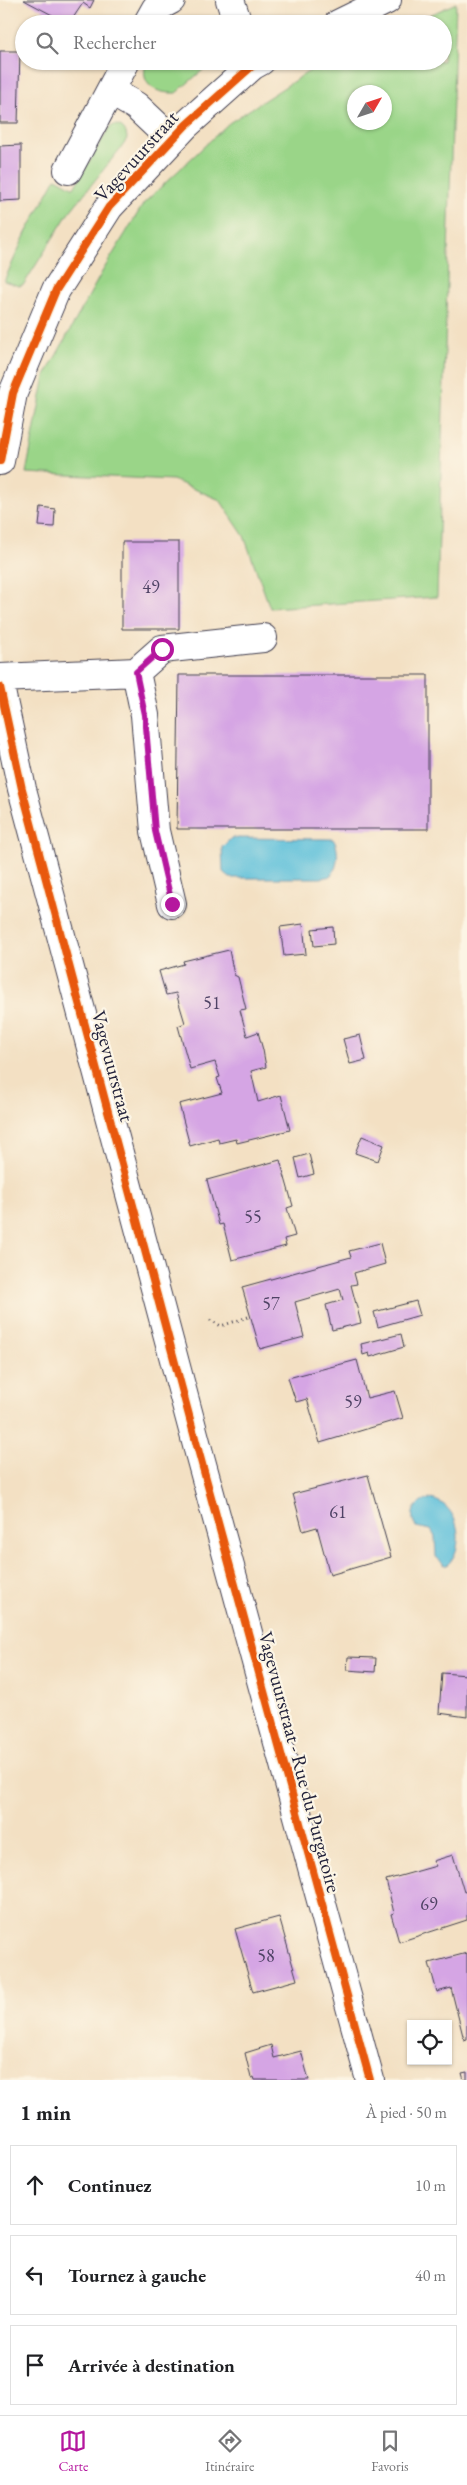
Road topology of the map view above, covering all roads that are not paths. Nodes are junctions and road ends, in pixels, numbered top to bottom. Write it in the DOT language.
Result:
graph roads {
  1 [pos="171,0"];
  2 [pos="230,0"];
  3 [pos="387,0"];
  4 [pos="152,15"];
  5 [pos="235,15"];
  6 [pos="356,15"];
  7 [pos="121,70"];
  8 [pos="247,70"];
  9 [pos="110,91"];
  10 [pos="172,140"];
  11 [pos="68,170"];
  12 [pos="0,461"];
  13 [pos="263,638"];
  14 [pos="136,672"];
  15 [pos="0,678"];
  16 [pos="0,686"];
  17 [pos="172,904"];
  18 [pos="199,1453"];
  19 [pos="370,2080"];
  1 -- 4 [label="street"];
  2 -- 5 [label="street"];
  3 -- 6 [label="street"];
  7 -- 9 [label="street"];
  8 -- 10 [label="street, Vagevuurstraat"];
  9 -- 10 [label="street"];
  9 -- 11 [label="street"];
  10 -- 12 [label="street, Vagevuurstraat"];
  13 -- 14 [label="street"];
  14 -- 15 [label="street"];
  14 -- 17 [label="street"];
  16 -- 18 [label="street, Vagevuurstraat"];
  18 -- 19 [label="street, Vagevuurstraat - Rue du Purgatoire"];
}
